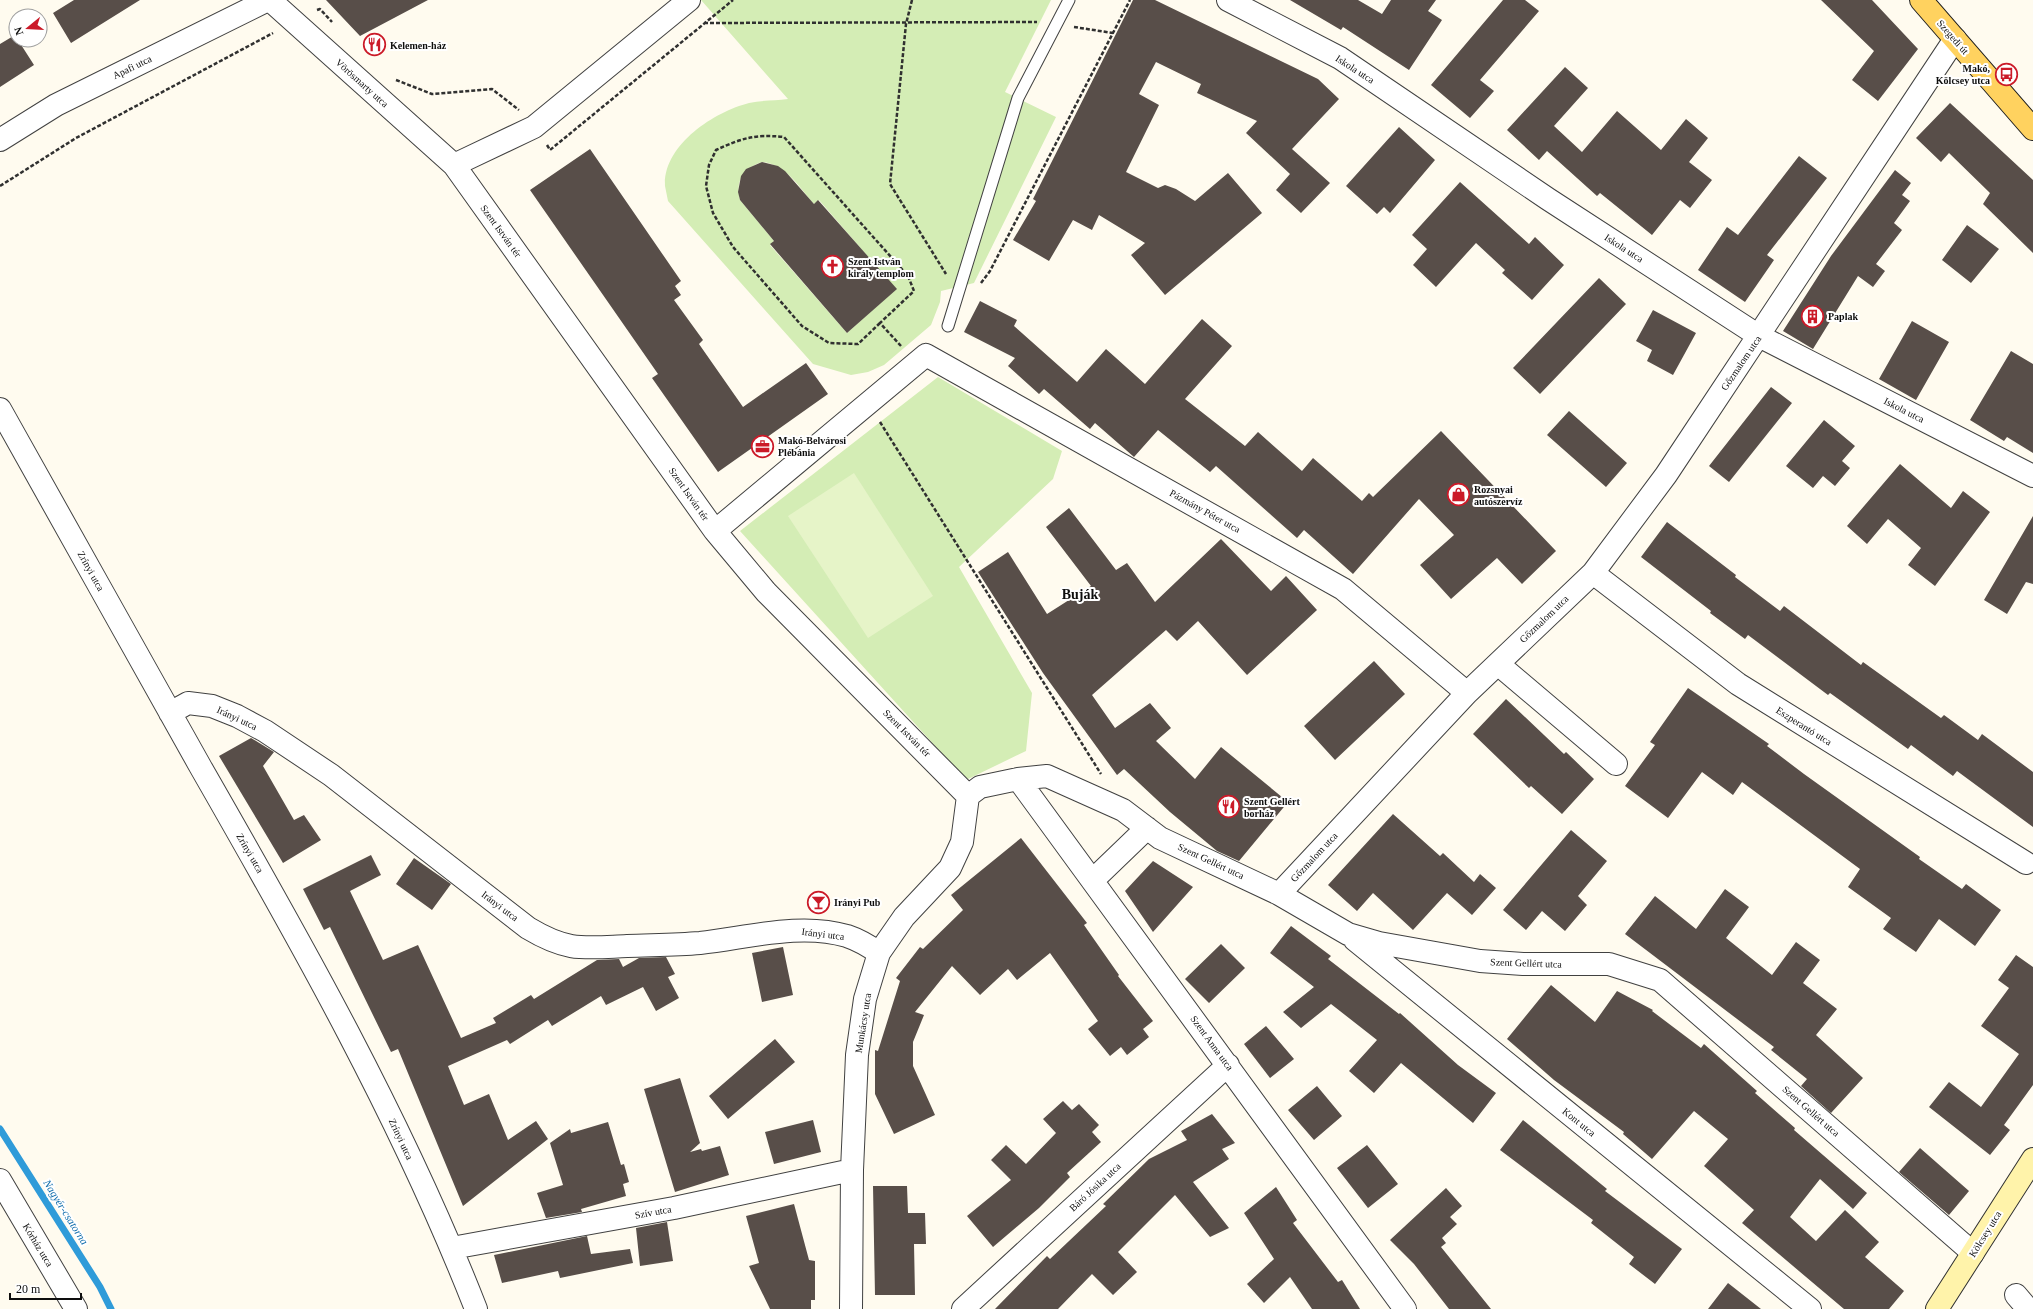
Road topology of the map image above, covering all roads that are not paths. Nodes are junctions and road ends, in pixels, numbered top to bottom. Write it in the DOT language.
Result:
graph roads {
  1 [pos="269,0"];
  2 [pos="688,0"];
  3 [pos="1069,0"];
  4 [pos="1228,0"];
  5 [pos="1921,0"];
  6 [pos="1955,39"];
  7 [pos="2033,129"];
  8 [pos="0,140"];
  9 [pos="454,165"];
  10 [pos="948,326"];
  11 [pos="1759,336"];
  12 [pos="920,359"];
  13 [pos="0,408"];
  14 [pos="2033,476"];
  15 [pos="715,531"];
  16 [pos="1593,573"];
  17 [pos="1498,664"];
  18 [pos="1467,693"];
  19 [pos="170,713"];
  20 [pos="1616,764"];
  21 [pos="1018,779"];
  22 [pos="968,796"];
  23 [pos="1147,828"];
  24 [pos="2026,863"];
  25 [pos="1093,880"];
  26 [pos="1279,894"];
  27 [pos="1348,934"];
  28 [pos="879,953"];
  29 [pos="1228,1065"];
  30 [pos="2033,1158"];
  31 [pos="852,1170"];
  32 [pos="0,1180"];
  33 [pos="452,1248"];
  34 [pos="1973,1253"];
  35 [pos="76,1309"];
  36 [pos="476,1309"];
  37 [pos="852,1309"];
  38 [pos="963,1309"];
  39 [pos="1405,1309"];
  40 [pos="1810,1309"];
  41 [pos="1937,1309"];
  1 -- 8 [label="street, Apafi utca"];
  1 -- 9 [label="street, Vörösmarty utca"];
  2 -- 9 [label="street"];
  3 -- 10 [label="lane"];
  4 -- 11 [label="street, Iskola utca"];
  5 -- 6 [label="main road, Szegedi út"];
  6 -- 7 [label="main road, Szegedi út"];
  6 -- 11 [label="street, Gőzmalom utca"];
  9 -- 15 [label="street, Szent István tér"];
  11 -- 14 [label="street, Iskola utca"];
  11 -- 16 [label="street, Gőzmalom utca"];
  12 -- 15 [label="street, Szent István tér"];
  12 -- 18 [label="street, Pázmány Péter utca"];
  13 -- 19 [label="street, Zrínyi utca"];
  15 -- 22 [label="street, Szent István tér"];
  16 -- 17 [label="street, Gőzmalom utca"];
  16 -- 24 [label="street, Eszperantó utca"];
  17 -- 18 [label="street, Gőzmalom utca"];
  17 -- 20 [label="street"];
  18 -- 26 [label="street, Gőzmalom utca"];
  19 -- 28 [label="street, Irányi utca"];
  19 -- 33 [label="street, Zrínyi utca"];
  21 -- 22 [label="street"];
  21 -- 23 [label="street, Szent Gellért utca"];
  21 -- 25 [label="street, Szent Anna utca"];
  22 -- 28 [label="street, Munkácsy utca"];
  23 -- 25 [label="street"];
  23 -- 26 [label="street, Szent Gellért utca"];
  25 -- 29 [label="street, Szent Anna utca"];
  26 -- 27 [label="street, Szent Gellért utca"];
  27 -- 34 [label="street, Szent Gellért utca"];
  27 -- 40 [label="street, Kont utca"];
  28 -- 31 [label="street, Munkácsy utca"];
  29 -- 38 [label="street, Báró Jósika utca"];
  29 -- 39 [label="street, Szent Anna utca"];
  30 -- 34 [label="main road, Kölcsey utca"];
  31 -- 33 [label="street, Szív utca"];
  31 -- 37 [label="street, Munkácsy utca"];
  32 -- 35 [label="street, Kórház utca"];
  33 -- 36 [label="street, Zrínyi utca"];
  34 -- 41 [label="main road, Kölcsey utca"];
}
